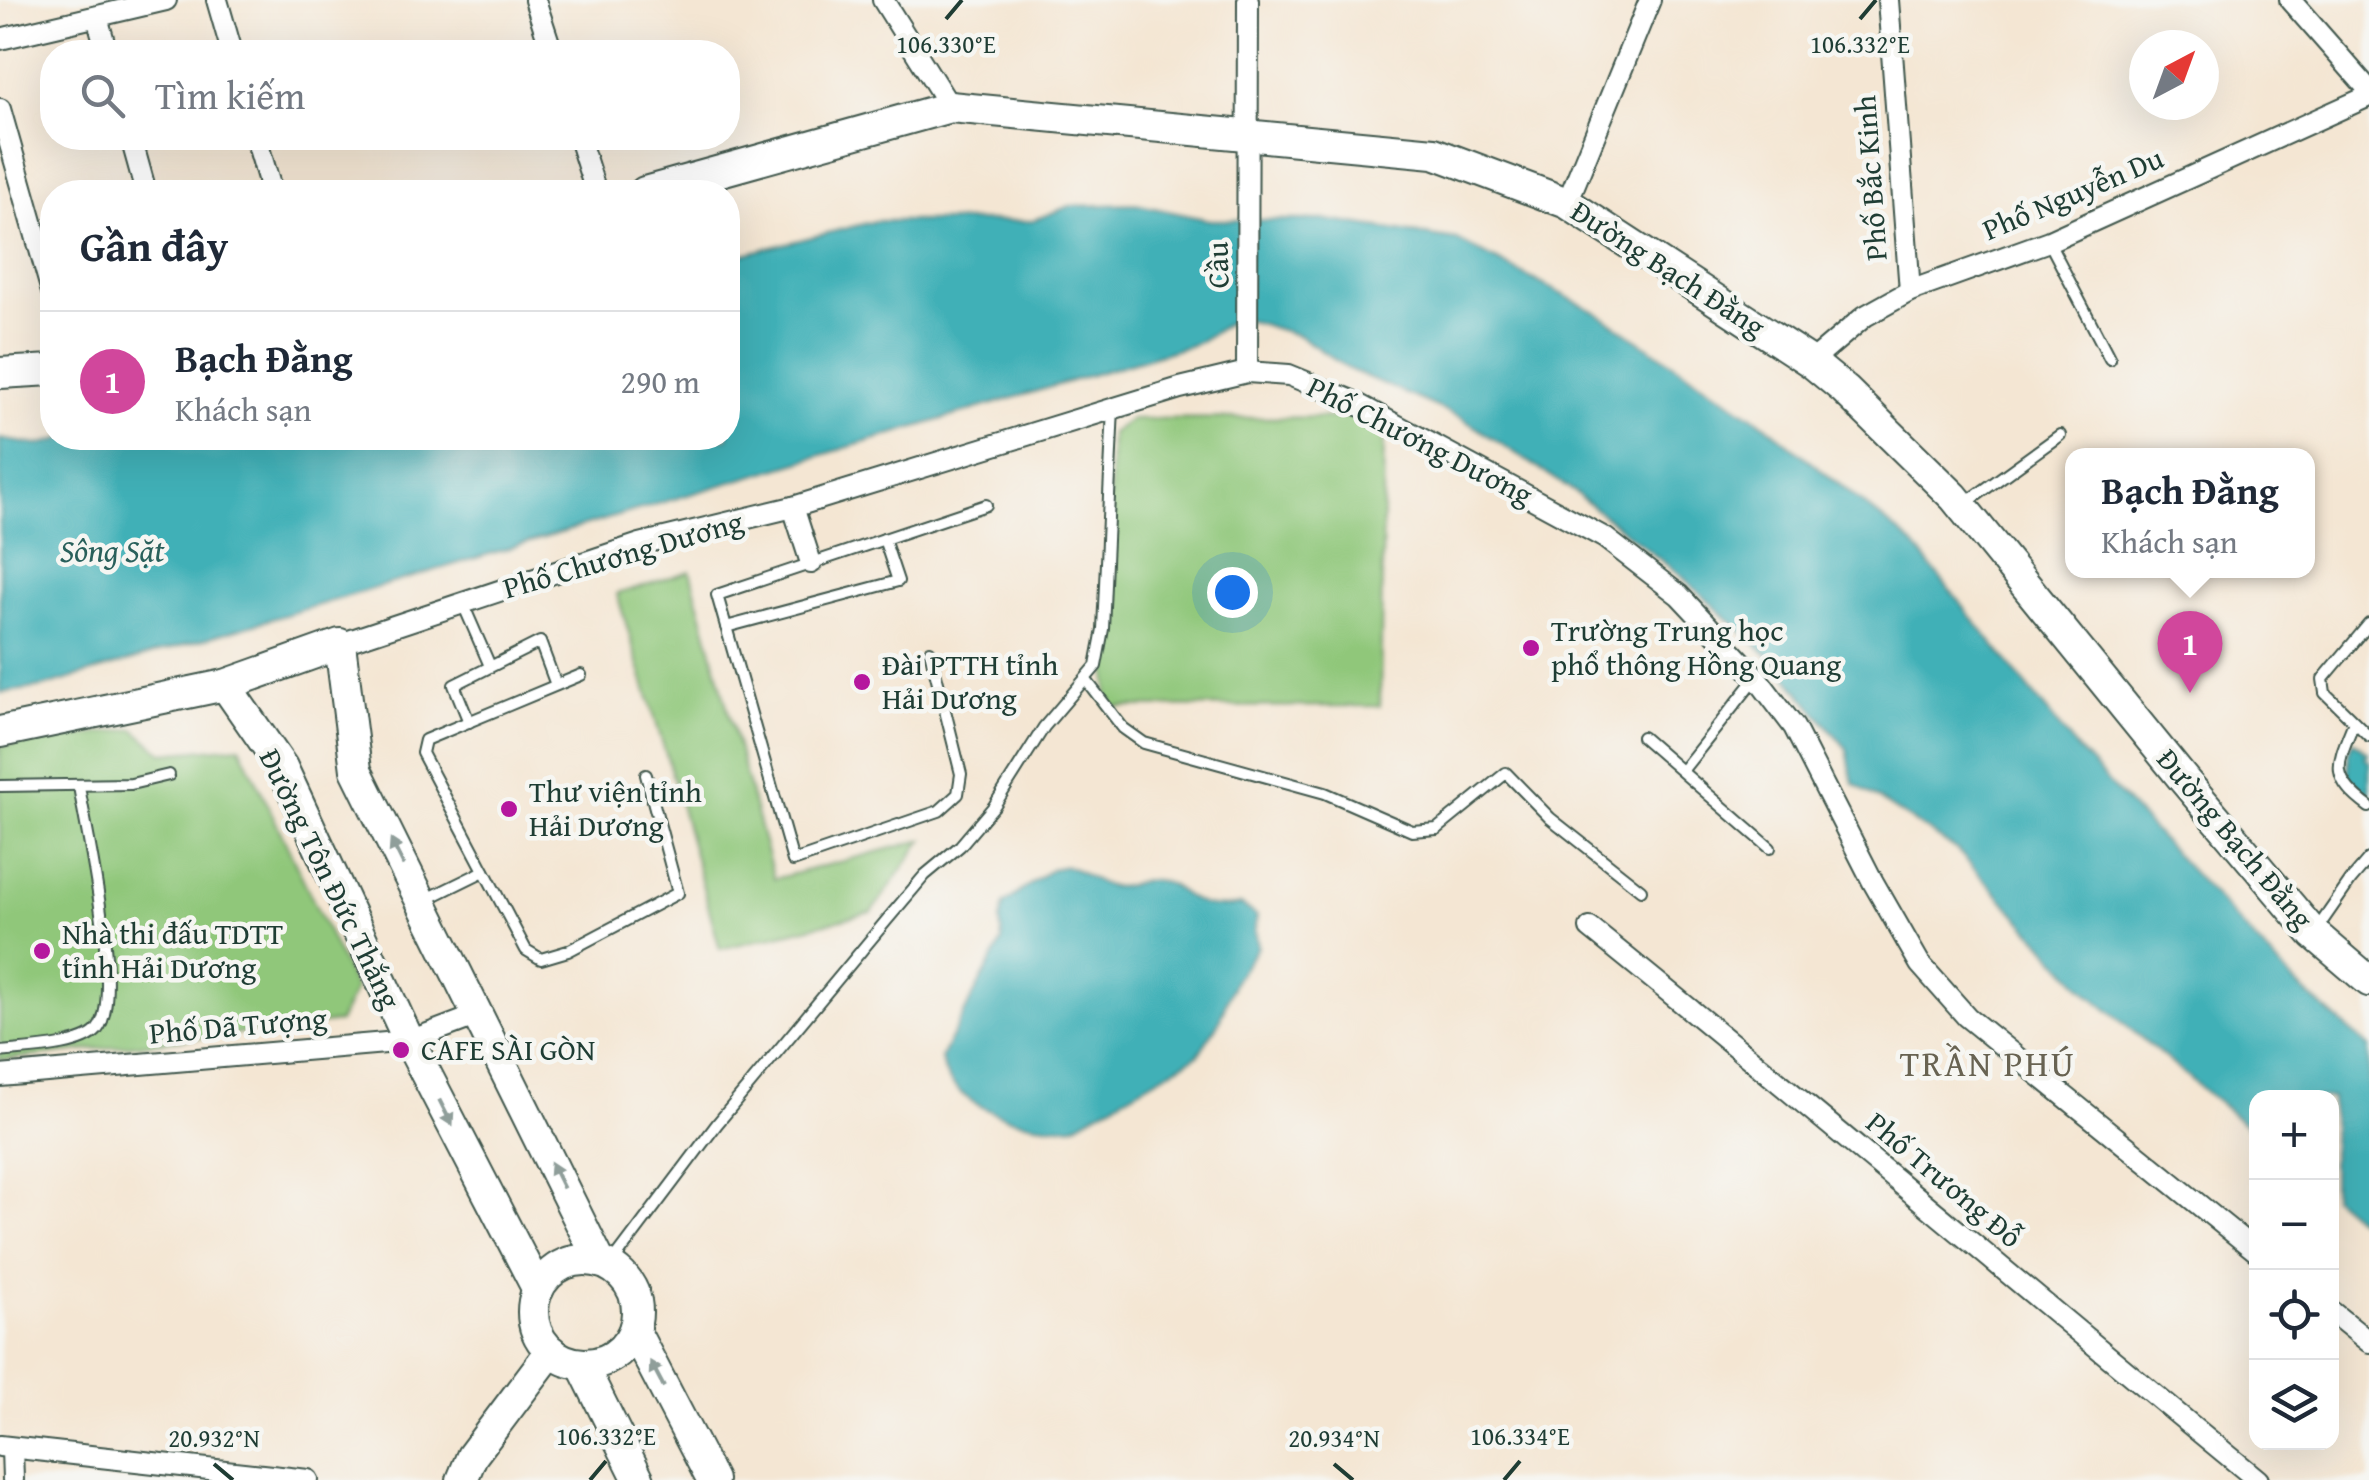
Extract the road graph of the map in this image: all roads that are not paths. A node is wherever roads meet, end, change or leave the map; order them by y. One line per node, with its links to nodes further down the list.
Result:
1 (166, 0): 9 (street)
2 (217, 0): 12 (street)
3 (535, 0): 13 (street)
4 (883, 0): 15 (street)
5 (1248, 0): 17 (street, Cầu)
6 (1650, 0): 25 (street)
7 (2290, 0): 14 (street)
8 (1892, 5): 28 (street, Phố Bắc Kinh)
9 (97, 17): 10 (street); 11 (street)
10 (0, 39)
11 (104, 40)
12 (229, 40)
13 (548, 40)
14 (2369, 93): 26 (street, Phố Nguyễn Du)
15 (950, 107): 17 (street, Đường Bạch Đằng); 24 (street, Đường Bạch Đằng)
16 (0, 109): 27 (street)
17 (1248, 133): 25 (street, Đường Bạch Đằng); 32 (street, Cầu)
18 (134, 150): 21 (street)
19 (260, 150): 22 (street)
20 (582, 150): 23 (street)
21 (143, 180)
22 (268, 180)
23 (592, 180)
24 (689, 180)
25 (1568, 203): 30 (street, Đường Bạch Đằng)
26 (2049, 241): 28 (street, Phố Nguyễn Du); 29 (lane)
27 (40, 250)
28 (1910, 291): 30 (street, Phố Nguyễn Du)
29 (2110, 359)
30 (1811, 362): 38 (street, Đường Bạch Đằng)
31 (40, 371): 33 (street)
32 (1247, 372): 34 (street, Phố Chương Dương); 48 (street, Phố Chương Dương)
33 (0, 373)
34 (1113, 407): 37 (street, Phố Chương Dương); 49 (lane)
35 (2060, 435): 38 (lane)
36 (986, 505): 39 (lane)
37 (793, 506): 40 (street); 41 (street, Phố Chương Dương)
38 (1961, 506): 69 (street, Đường Bạch Đằng)
39 (884, 539): 40 (lane); 43 (lane)
40 (811, 564): 43 (lane)
41 (462, 603): 44 (street, Phố Chương Dương); 46 (lane)
42 (2369, 624): 53 (lane)
43 (726, 627): 45 (lane)
44 (340, 644): 50 (street, Phố Chương Dương); 67 (street, one-way to 44)
45 (930, 651)
46 (490, 666): 51 (lane); 52 (lane)
47 (581, 676): 51 (lane)
48 (1756, 677): 57 (lane); 75 (street, Phố Chương Dương)
49 (1086, 680): 66 (lane); 76 (lane)
50 (226, 685): 54 (street, Phố Chương Dương); 72 (street, Đường Tôn Đức Thắng)
51 (556, 686): 52 (lane)
52 (469, 722): 65 (lane)
53 (2354, 722): 55 (lane); 62 (lane)
54 (0, 732)
55 (2369, 736)
56 (1642, 737): 57 (lane)
57 (1682, 771): 63 (lane)
58 (169, 775): 61 (lane)
59 (646, 775): 65 (lane)
60 (0, 786): 61 (lane)
61 (79, 786): 73 (lane)
62 (2369, 807)
63 (1770, 848)
64 (2369, 860): 69 (lane)
65 (484, 871): 67 (lane)
66 (1641, 890)
67 (422, 902): 71 (street)
68 (1590, 928): 90 (street, Phố Trương Đỗ)
69 (2314, 934): 70 (street, Đường Bạch Đằng)
70 (2369, 980)
71 (478, 1015): 72 (street, Phố Dã Tượng); 76 (street, one-way to 71)
72 (409, 1041): 74 (street, Phố Dã Tượng); 77 (street, Đường Tôn Đức Thắng, one-way to 77)
73 (0, 1052)
74 (0, 1076)
75 (2249, 1245)
76 (605, 1264): 77 (street); 79 (street)
77 (538, 1290): 81 (street)
78 (2339, 1318): 80 (street)
79 (634, 1330): 82 (street); 89 (street, one-way to 79)
80 (2369, 1342)
81 (551, 1351): 82 (street); 84 (street)
82 (582, 1364): 88 (street)
83 (6, 1447): 85 (street); 86 (street)
84 (467, 1468): 87 (street)
85 (12, 1480)
86 (308, 1480)
87 (447, 1480)
88 (638, 1480)
89 (712, 1480)
90 (2258, 1480)

